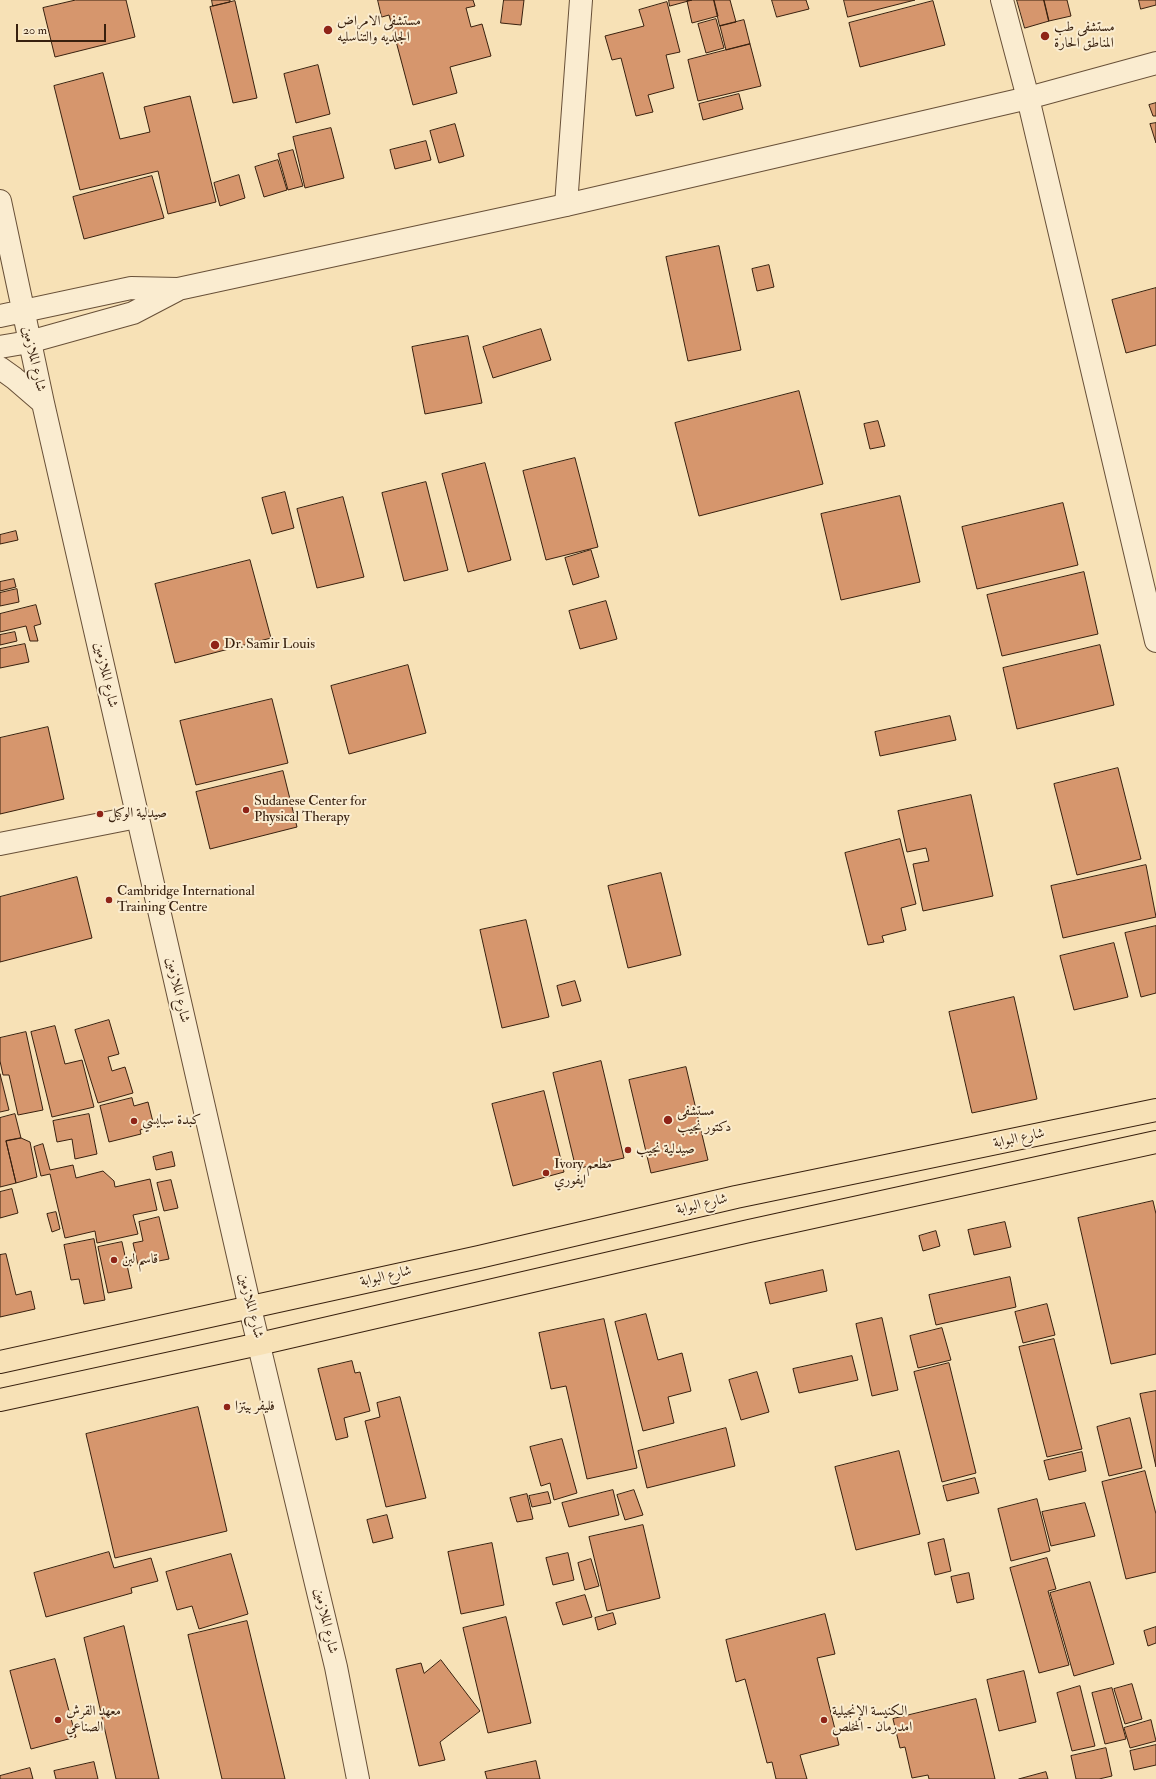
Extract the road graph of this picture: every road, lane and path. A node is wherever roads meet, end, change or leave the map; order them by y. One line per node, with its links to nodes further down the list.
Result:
1 (581, 0): 6 (street)
2 (1002, 0): 4 (street)
3 (1156, 63): 4 (street)
4 (1028, 98): 6 (street); 14 (street)
5 (0, 201): 8 (street, شارع الملازمين)
6 (566, 205): 7 (street)
7 (178, 289): 8 (street); 10 (street)
8 (22, 310): 9 (street); 10 (street, شارع الملازمين)
9 (0, 316)
10 (29, 342): 11 (street); 13 (street, شارع الملازمين)
11 (0, 347)
12 (0, 368): 13 (street)
13 (43, 403): 15 (street, شارع الملازمين)
14 (1156, 641)
15 (137, 817): 16 (street); 19 (street, شارع الملازمين)
16 (0, 844)
17 (1156, 1110): 19 (main road, شارع البوابة)
18 (1156, 1142): 20 (main road)
19 (250, 1308): 20 (street, شارع الملازمين); 21 (main road, شارع البوابة)
20 (259, 1344): 22 (main road); 23 (street, شارع الملازمين)
21 (0, 1362)
22 (0, 1400)
23 (358, 1779)

